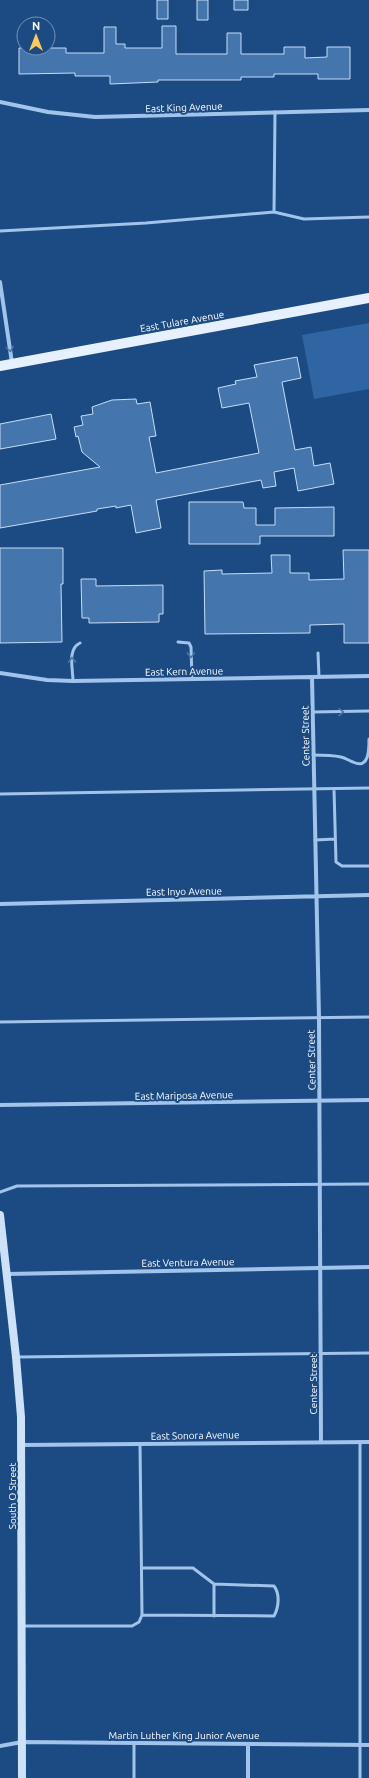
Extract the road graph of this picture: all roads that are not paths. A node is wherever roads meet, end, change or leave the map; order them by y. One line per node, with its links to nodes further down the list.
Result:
1 (0, 102): 3 (street, East King Avenue)
2 (369, 110): 3 (street, East King Avenue)
3 (275, 112): 4 (lane)
4 (274, 212): 5 (lane); 6 (lane)
5 (369, 217)
6 (0, 231)
7 (0, 282): 9 (street, one-way to 9)
8 (369, 298): 9 (main road, East Tulare Avenue)
9 (12, 364): 10 (main road, East Tulare Avenue)
10 (0, 366)
11 (178, 642): 18 (lane, one-way to 18)
12 (80, 643): 19 (lane, one-way to 12)
13 (318, 653): 17 (lane)
14 (0, 673): 19 (street, East Kern Avenue)
15 (369, 676): 17 (street, East Kern Avenue)
16 (312, 677): 17 (street, East Kern Avenue); 18 (street, East Kern Avenue); 21 (street, Center Street)
17 (319, 677)
18 (192, 680): 19 (street, East Kern Avenue)
19 (73, 681)
20 (369, 711): 21 (lane, one-way to 20)
21 (313, 712): 23 (street, Center Street)
22 (369, 739): 23 (lane)
23 (313, 755): 25 (street, Center Street)
24 (369, 788): 26 (lane)
25 (314, 789): 26 (lane); 27 (lane); 29 (street, Center Street)
26 (334, 789): 28 (lane)
27 (0, 794)
28 (335, 839): 29 (lane); 30 (lane)
29 (315, 840): 31 (street, Center Street)
30 (369, 866)
31 (316, 896): 32 (street, East Inyo Avenue); 33 (street, East Inyo Avenue); 35 (street, Center Street)
32 (369, 896)
33 (0, 904)
34 (369, 1017): 35 (lane)
35 (319, 1018): 36 (lane); 38 (street, Center Street)
36 (0, 1022)
37 (369, 1100): 38 (street, East Mariposa Avenue)
38 (320, 1101): 39 (street, East Mariposa Avenue); 40 (street, Center Street)
39 (0, 1106)
40 (320, 1184): 41 (lane); 42 (lane); 45 (street, Center Street)
41 (369, 1184)
42 (0, 1192)
43 (0, 1215): 46 (main road, South O Street)
44 (369, 1267): 45 (street, East Ventura Avenue)
45 (320, 1268): 46 (street, East Ventura Avenue); 48 (street, Center Street)
46 (7, 1274): 49 (main road, South O Street)
47 (369, 1353): 48 (lane)
48 (321, 1354): 49 (lane); 50 (street, Center Street)
49 (16, 1357): 54 (main road, South O Street)
50 (321, 1442): 51 (street, East Sonora Avenue); 53 (street, East Sonora Avenue)
51 (360, 1442): 52 (street, East Sonora Avenue); 63 (lane)
52 (369, 1442)
53 (140, 1444): 54 (street, East Sonora Avenue); 55 (lane)
54 (22, 1445): 59 (main road, South O Street)
55 (142, 1568): 56 (lane); 57 (lane)
56 (214, 1584): 58 (lane); 58 (lane)
57 (142, 1615): 58 (lane); 59 (lane)
58 (214, 1616)
59 (22, 1626): 60 (main road, South O Street)
60 (22, 1742): 61 (street, Martin Luther King Junior Avenue); 65 (street, Martin Luther King Junior Avenue); 66 (main road, South O Street)
61 (134, 1743): 62 (street, Martin Luther King Junior Avenue); 67 (lane)
62 (248, 1744): 63 (street, Martin Luther King Junior Avenue); 68 (street)
63 (360, 1745): 64 (street, Martin Luther King Junior Avenue); 69 (lane)
64 (369, 1745)
65 (0, 1746)
66 (22, 1778)
67 (134, 1778)
68 (248, 1778)
69 (360, 1778)

